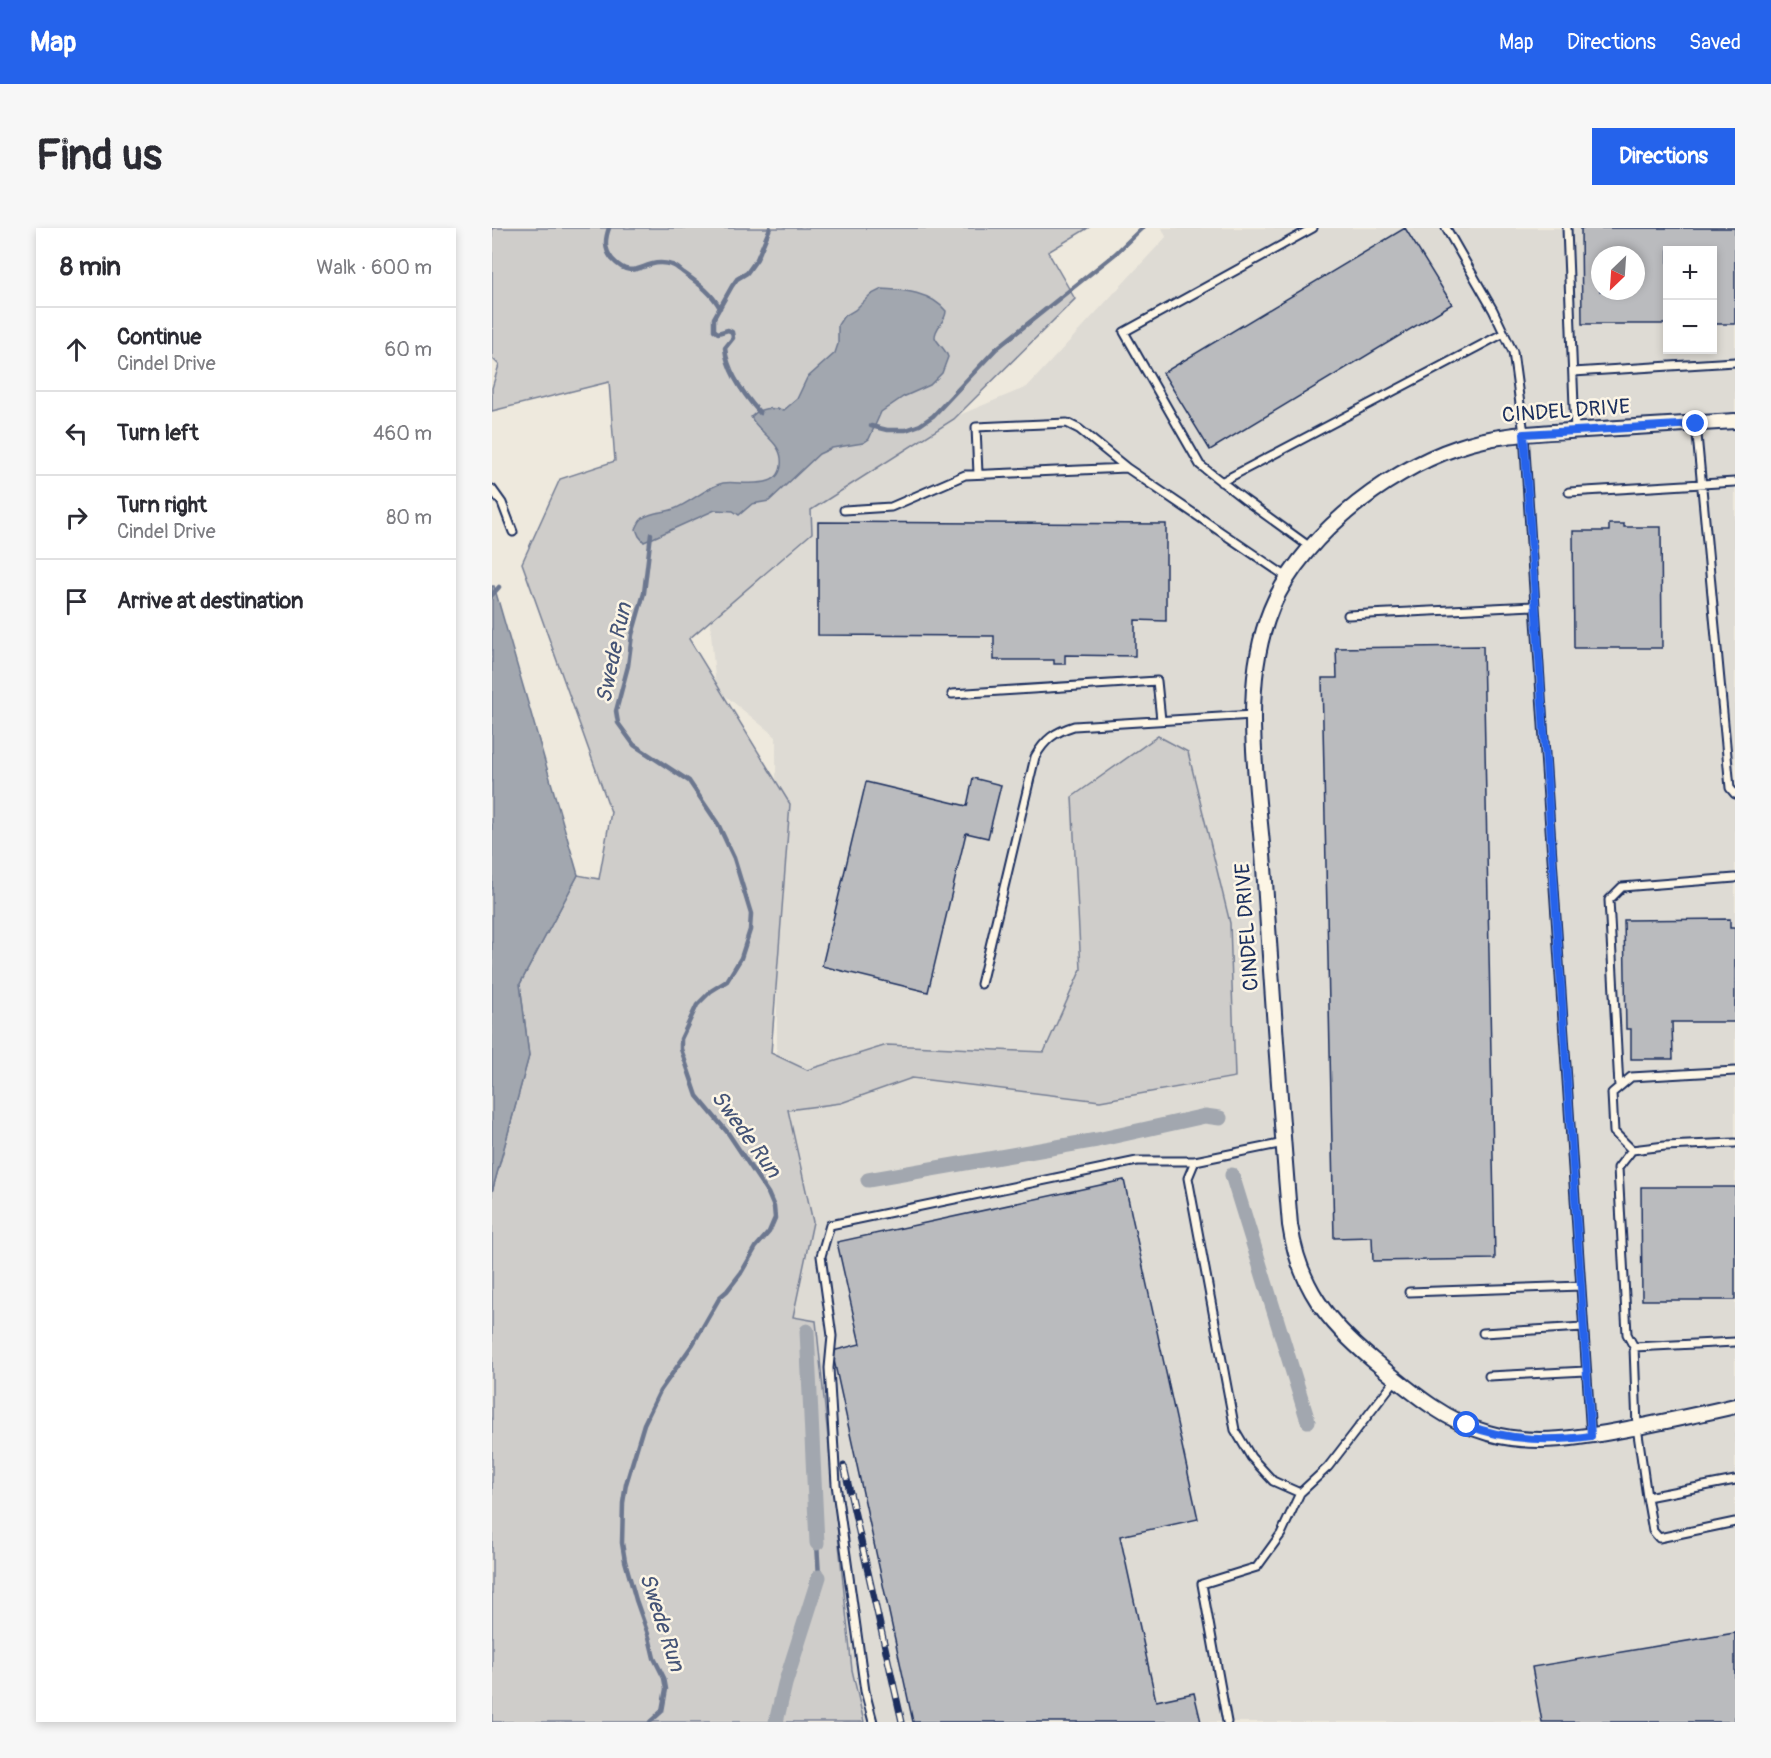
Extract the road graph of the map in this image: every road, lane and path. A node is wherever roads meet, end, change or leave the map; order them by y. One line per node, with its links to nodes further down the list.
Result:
1 (1313, 228): 13 (lane)
2 (1446, 228): 4 (lane)
3 (1567, 228): 6 (lane)
4 (1504, 333): 10 (lane); 13 (lane)
5 (1735, 362): 6 (lane)
6 (1573, 372): 9 (lane)
7 (1735, 421): 8 (street, CINDEL DRIVE)
8 (1696, 424): 9 (street, CINDEL DRIVE); 15 (lane)
9 (1575, 431): 10 (street, CINDEL DRIVE)
10 (1524, 434): 20 (street, CINDEL DRIVE); 22 (lane)
11 (1127, 468): 12 (lane); 12 (lane); 21 (lane)
12 (978, 474): 18 (lane)
13 (1221, 482): 20 (lane)
14 (1735, 482): 15 (lane)
15 (1701, 484): 17 (lane); 27 (lane)
16 (492, 489): 19 (lane)
17 (1569, 492)
18 (844, 510)
19 (513, 532)
20 (1310, 547): 21 (street, CINDEL DRIVE)
21 (1287, 577): 25 (street, CINDEL DRIVE)
22 (1535, 606): 23 (lane); 36 (lane)
23 (1348, 615)
24 (952, 694): 26 (lane)
25 (1254, 715): 26 (lane); 32 (street, CINDEL DRIVE)
26 (1161, 720): 29 (lane)
27 (1735, 794)
28 (1735, 878): 31 (lane)
29 (981, 984)
30 (1735, 1071): 31 (lane)
31 (1619, 1087): 34 (lane)
32 (1284, 1143): 35 (lane); 44 (street, CINDEL DRIVE)
33 (1735, 1143): 34 (lane)
34 (1632, 1150): 41 (lane)
35 (1195, 1161): 49 (lane); 52 (lane)
36 (1581, 1286): 37 (lane); 38 (lane)
37 (1409, 1293)
38 (1583, 1327): 39 (lane); 42 (lane)
39 (1483, 1333)
40 (1735, 1342): 41 (lane)
41 (1634, 1347): 46 (lane)
42 (1586, 1371): 43 (lane); 47 (lane)
43 (1489, 1376)
44 (1396, 1379): 47 (street, CINDEL DRIVE); 49 (lane)
45 (1735, 1406): 46 (street, CINDEL DRIVE)
46 (1637, 1427): 47 (street, CINDEL DRIVE); 50 (lane)
47 (1591, 1436)
48 (1735, 1480): 50 (lane)
49 (1300, 1493): 53 (lane)
50 (1647, 1497): 51 (lane)
51 (1735, 1522)
52 (873, 1722)
53 (1227, 1722)

